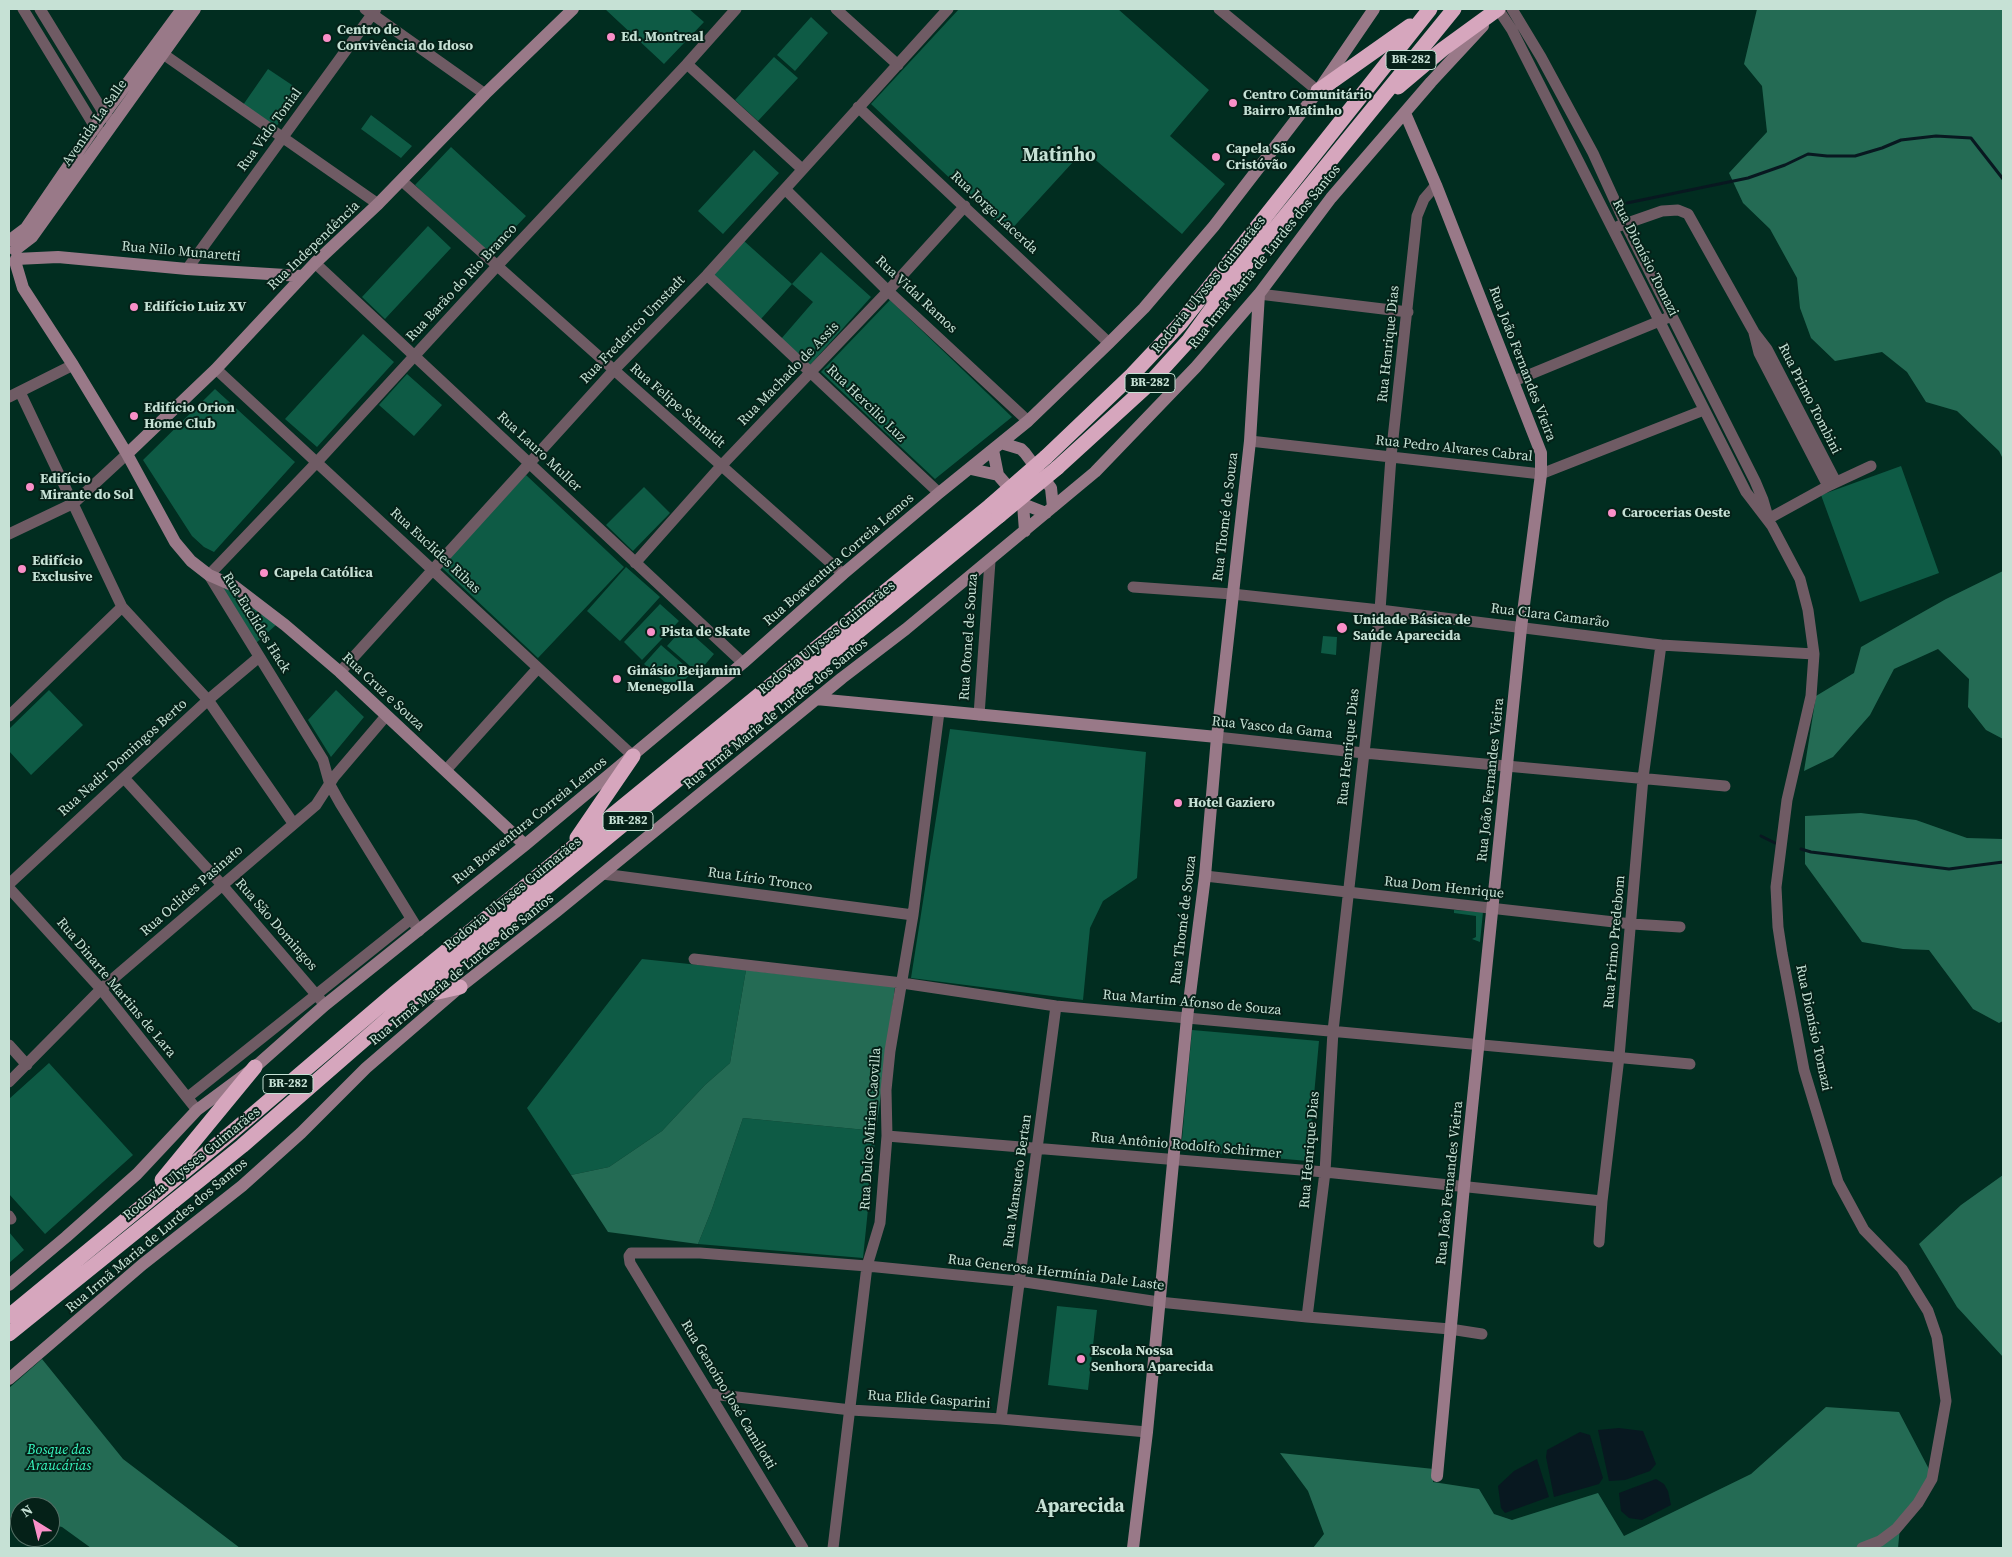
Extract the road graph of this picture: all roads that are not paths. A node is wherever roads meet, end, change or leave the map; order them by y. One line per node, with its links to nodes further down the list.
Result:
1 (24, 9): 20 (street)
2 (40, 9): 18 (street)
3 (182, 9): 19 (street, Avenida La Salle)
4 (195, 9): 19 (street, Avenida La Salle)
5 (573, 9): 26 (street, Rua Independência)
6 (736, 9): 22 (street, Rua Barão do Rio Branco)
7 (836, 9): 24 (street)
8 (948, 9): 24 (street, Rua Frederico Umstadt)
9 (1219, 9): 17 (street)
10 (1236, 9): 17 (street)
11 (1374, 9): 25 (street, Rua Boaventura Correia Lemos)
12 (1454, 9): 29 (highway, Rodovia Ulysses Guimarães / BR-282)
13 (1498, 9): 23 (street, Rua Dionísio Tomazi); 29 (highway); 30 (street, Rua Irmã Maria de Lurdes dos Santos)
14 (1512, 9): 21 (street, Rua Dionísio Tomazi)
15 (371, 11): 26 (street); 34 (street, Rua Vido Tonial)
16 (1426, 13): 25 (highway); 93 (highway, Rodovia Ulysses Guimarães / BR-282, bridge)
17 (1229, 18): 25 (street)
18 (64, 49): 20 (street); 32 (street)
19 (158, 51): 32 (street, Avenida La Salle); 34 (street)
20 (53, 57): 33 (street)
21 (1541, 57): 23 (street); 28 (street, Rua Dionísio Tomazi)
22 (687, 64): 37 (street); 52 (street, Rua Barão do Rio Branco)
23 (1529, 64): 31 (street, Rua Dionísio Tomazi)
24 (898, 65): 27 (street, Rua Frederico Umstadt)
25 (1318, 91): 63 (street, Rua Boaventura Correia Lemos)
26 (485, 94): 38 (street, Rua Independência)
27 (858, 106): 37 (street, Rua Frederico Umstadt); 42 (street, Rua Jorge Lacerda)
28 (1570, 111): 31 (street); 35 (street, Rua Dionísio Tomazi)
29 (1369, 112): 93 (highway, Rodovia Ulysses Guimarães / BR-282, bridge)
30 (1405, 113): 39 (street, Rua João Fernandes Vieira); 59 (street, Rua Irmã Maria de Lurdes dos Santos)
31 (1556, 117): 36 (street, Rua Dionísio Tomazi)
32 (109, 118): 33 (street, Avenida La Salle)
33 (100, 131): 45 (street, Avenida La Salle)
34 (282, 138): 41 (street); 53 (street, Rua Vido Tonial)
35 (1593, 154): 36 (street); 43 (street, Rua Dionísio Tomazi)
36 (1577, 159): 44 (street, Rua Dionísio Tomazi)
37 (802, 169): 40 (street, Rua Frederico Umstadt)
38 (402, 181): 41 (street, Rua Independência); 52 (street, Rua Felipe Schmidt)
39 (1436, 185): 60 (street, Rua Henrique Dias); 69 (street, Rua João Fernandes Vieira)
40 (785, 189): 54 (street, Rua Frederico Umstadt); 58 (street, Rua Vidal Ramos)
41 (378, 204): 50 (street, Rua Independência)
42 (965, 206): 58 (street, Rua Machado de Assis); 63 (street, Rua Jorge Lacerda)
43 (1625, 223): 44 (street, Rua Primo Tombini); 49 (street, Rua Dionísio Tomazi); 86 (street, Rua Primo Tombini)
44 (1613, 229): 51 (street, Rua Dionísio Tomazi)
45 (29, 233): 46 (street); 47 (street, Avenida La Salle)
46 (40, 252): 47 (street, Rua Nilo Munaretti); 48 (street, Rua Nilo Munaretti)
47 (13, 253): 48 (street, Rua Nilo Munaretti); 57 (street, Rua Euclides Hack)
48 (58, 257): 53 (street, Rua Nilo Munaretti)
49 (1643, 258): 51 (street); 61 (street, Rua Dionísio Tomazi)
50 (315, 263): 55 (street, Rua Independência); 64 (street, Rua Lauro Muller)
51 (1630, 264): 62 (street, Rua Dionísio Tomazi)
52 (497, 266): 64 (street, Rua Barão do Rio Branco); 67 (street, Rua Felipe Schmidt)
53 (187, 269): 55 (street, Rua Nilo Munaretti)
54 (707, 275): 67 (street, Rua Frederico Umstadt); 68 (street, Rua Hercilio Luz)
55 (302, 276): 66 (street, Rua Independência)
56 (9, 277): 57 (street, Rua Euclides Hack)
57 (23, 288): 65 (street, Rua Euclides Hack)
58 (888, 291): 68 (street, Rua Machado de Assis); 73 (street, Rua Vidal Ramos)
59 (1258, 294): 60 (street); 74 (street, Rua Thomé de Souza); 88 (street, Rua Irmã Maria de Lurdes dos Santos)
60 (1408, 312): 78 (street, Rua Henrique Dias)
61 (1672, 315): 62 (street); 94 (street, Rua Dionísio Tomazi)
62 (1660, 321): 69 (street); 72 (street, Rua Dionísio Tomazi)
63 (1109, 344): 73 (street, Rua Boaventura Correia Lemos)
64 (414, 357): 79 (street, Rua Barão do Rio Branco); 80 (street, Rua Lauro Muller)
65 (73, 365): 70 (street); 77 (street, Rua Euclides Hack)
66 (216, 369): 77 (street, Rua Independência); 79 (street, Rua Euclides Ribas)
67 (614, 370): 80 (street, Rua Frederico Umstadt); 81 (street, Rua Felipe Schmidt)
68 (812, 372): 81 (street, Rua Machado de Assis); 89 (street, Rua Hercilio Luz)
69 (1514, 381): 84 (street, Rua João Fernandes Vieira)
70 (20, 392): 71 (street); 90 (street)
71 (9, 397)
72 (1704, 410): 84 (street, Rua Pedro Alvares Cabral); 94 (street, Rua Dionísio Tomazi)
73 (1023, 425): 75 (street, Rua Boaventura Correia Lemos); 76 (street)
74 (1250, 441): 78 (street, Rua Pedro Alvares Cabral); 103 (street, Rua Thomé de Souza)
75 (997, 447): 76 (street); 83 (street, Rua Boaventura Correia Lemos); 85 (street)
76 (1021, 449): 87 (street)
77 (127, 454): 90 (street, Rua Independência); 101 (street, Rua Euclides Hack)
78 (1392, 457): 84 (street, Rua Pedro Alvares Cabral); 105 (street, Rua Henrique Dias)
79 (317, 462): 99 (street, Rua Euclides Ribas); 101 (street, Rua Barão do Rio Branco)
80 (529, 463): 98 (street, Rua Lauro Muller); 99 (street, Rua Frederico Umstadt)
81 (722, 466): 98 (street, Rua Machado de Assis); 100 (street, Rua Felipe Schmidt)
82 (1871, 466): 86 (street)
83 (970, 468): 85 (street); 89 (street, Rua Boaventura Correia Lemos)
84 (1541, 474): 106 (street, Rua João Fernandes Vieira)
85 (998, 475): 91 (street)
86 (1832, 484): 94 (street)
87 (1051, 488): 88 (street); 92 (street)
88 (1072, 491): 92 (street, Rua Irmã Maria de Lurdes dos Santos)
89 (939, 493): 100 (street, Rua Boaventura Correia Lemos)
90 (74, 503): 96 (street, Rua Independência); 104 (street)
91 (1023, 504): 92 (street); 95 (street)
92 (1050, 510): 95 (street, Rua Irmã Maria de Lurdes dos Santos)
93 (995, 511): 130 (highway, Rodovia Ulysses Guimarães / BR-282); 147 (highway, Rodovia Ulysses Guimarães / BR-282)
94 (1768, 519): 108 (street, Rua Dionísio Tomazi)
95 (1025, 531): 97 (street, Rua Irmã Maria de Lurdes dos Santos)
96 (9, 534)
97 (990, 560): 113 (street, Rua Irmã Maria de Lurdes dos Santos); 116 (street, Rua Otonel de Souza)
98 (636, 563): 110 (street, Rua Lauro Muller)
99 (432, 570): 111 (street, Rua Euclides Ribas); 112 (street, Rua Frederico Umstadt)
100 (843, 574): 110 (street, Rua Boaventura Correia Lemos)
101 (209, 575): 109 (street, Rua Euclides Hack); 112 (street, Rua Cruz e Souza)
102 (1133, 587): 103 (street, Rua Clara Camarão)
103 (1232, 594): 105 (street, Rua Clara Camarão); 119 (street, Rua Thomé de Souza)
104 (122, 607): 114 (street); 117 (street)
105 (1380, 610): 106 (street, Rua Clara Camarão); 120 (street, Rua Henrique Dias)
106 (1521, 628): 107 (street, Rua Clara Camarão); 122 (street, Rua João Fernandes Vieira)
107 (1661, 645): 108 (street, Rua Clara Camarão); 125 (street, Rua Primo Predebom)
108 (1814, 654): 188 (street, Rua Dionísio Tomazi)
109 (259, 658): 114 (street, Rua Nadir Domingos Berto); 126 (street, Rua Euclides Hack)
110 (743, 663): 121 (street, Rua Boaventura Correia Lemos)
111 (538, 668): 121 (street, Rua Euclides Ribas); 123 (street)
112 (340, 672): 118 (street, Rua Cruz e Souza)
113 (816, 699): 115 (street, Rua Vasco da Gama); 131 (street, Rua Irmã Maria de Lurdes dos Santos)
114 (208, 700): 124 (street, Rua Nadir Domingos Berto); 128 (street)
115 (939, 712): 116 (street, Rua Vasco da Gama); 138 (street, Rua Dulce Mirian Caovilla)
116 (979, 715): 119 (street, Rua Vasco da Gama)
117 (9, 716)
118 (386, 716): 123 (street, Rua Cruz e Souza); 126 (street, Rua Oclides Pasinato)
119 (1217, 737): 120 (street, Rua Vasco da Gama); 132 (street, Rua Thomé de Souza)
120 (1364, 753): 122 (street, Rua Vasco da Gama); 136 (street, Rua Henrique Dias)
121 (633, 756): 129 (street, Rua Boaventura Correia Lemos); 130 (highway)
122 (1508, 766): 125 (street, Rua Vasco da Gama); 137 (street, Rua João Fernandes Vieira)
123 (446, 770): 129 (street, Rua Cruz e Souza)
124 (124, 778): 133 (street, Rua Nadir Domingos Berto); 134 (street, Rua São Domingos)
125 (1643, 778): 127 (street, Rua Vasco da Gama); 140 (street, Rua Primo Predebom)
126 (330, 785): 128 (street, Rua Oclides Pasinato); 139 (street, Rua Euclides Hack)
127 (1725, 786)
128 (293, 823): 134 (street, Rua Oclides Pasinato)
129 (525, 845): 142 (street, Rua Boaventura Correia Lemos)
130 (568, 851): 167 (highway, Rodovia Ulysses Guimarães / BR-282)
131 (603, 874): 138 (street, Rua Lírio Tronco); 145 (street, Rua Irmã Maria de Lurdes dos Santos)
132 (1205, 876): 136 (street, Rua Dom Henrique); 150 (street, Rua Thomé de Souza)
133 (9, 884)
134 (223, 886): 146 (street, Rua Oclides Pasinato); 148 (street, Rua São Domingos)
135 (9, 888): 146 (street, Rua Dinarte Martins de Lara)
136 (1348, 893): 137 (street, Rua Dom Henrique); 151 (street, Rua Henrique Dias)
137 (1493, 908): 140 (street, Rua Dom Henrique); 153 (street, Rua João Fernandes Vieira)
138 (913, 915): 144 (street, Rua Dulce Mirian Caovilla)
139 (411, 918): 142 (street, Rua Euclides Hack); 148 (street)
140 (1632, 924): 141 (street, Rua Dom Henrique); 154 (street, Rua Primo Predebom)
141 (1680, 927)
142 (418, 931): 148 (street, Rua Boaventura Correia Lemos)
143 (694, 959): 144 (street, Rua Martim Afonso de Souza)
144 (902, 983): 149 (street, Rua Martim Afonso de Souza); 161 (street, Rua Dulce Mirian Caovilla)
145 (460, 987): 147 (highway); 179 (street, Rua Irmã Maria de Lurdes dos Santos)
146 (101, 989): 156 (street, Rua Oclides Pasinato); 159 (street, Rua Dinarte Martins de Lara)
147 (412, 998): 177 (highway, Rodovia Ulysses Guimarães / BR-282)
148 (320, 1000): 157 (street, Rua Boaventura Correia Lemos); 159 (street)
149 (1056, 1006): 150 (street, Rua Martim Afonso de Souza); 162 (street, Rua Mansueto Bertan)
150 (1187, 1018): 151 (street, Rua Martim Afonso de Souza); 163 (street, Rua Thomé de Souza)
151 (1333, 1031): 153 (street, Rua Martim Afonso de Souza); 164 (street, Rua Henrique Dias)
152 (9, 1045): 156 (street)
153 (1480, 1046): 154 (street, Rua Martim Afonso de Souza); 165 (street, Rua João Fernandes Vieira)
154 (1620, 1057): 155 (street, Rua Martim Afonso de Souza); 166 (street, Rua Primo Predebom)
155 (1690, 1064)
156 (27, 1065): 158 (street, Rua Oclides Pasinato)
157 (255, 1068): 160 (street, Rua Boaventura Correia Lemos); 167 (highway)
158 (9, 1082)
159 (188, 1097): 160 (street, Rua Dinarte Martins de Lara)
160 (197, 1110): 172 (street, Rua Boaventura Correia Lemos)
161 (887, 1136): 162 (street, Rua Antônio Rodolfo Schirmer); 170 (street, Rua Dulce Mirian Caovilla)
162 (1038, 1148): 163 (street, Rua Antônio Rodolfo Schirmer); 171 (street, Rua Mansueto Bertan)
163 (1173, 1161): 164 (street, Rua Antônio Rodolfo Schirmer); 173 (street, Rua Thomé de Souza)
164 (1325, 1172): 165 (street, Rua Antônio Rodolfo Schirmer); 175 (street, Rua Henrique Dias)
165 (1464, 1186): 166 (street, Rua Antônio Rodolfo Schirmer); 176 (street, Rua João Fernandes Vieira)
166 (1602, 1201): 168 (street, Rua Primo Predebom)
167 (141, 1207): 174 (highway, Rodovia Ulysses Guimarães / BR-282)
168 (1600, 1242)
169 (629, 1256): 170 (street, Rua Generosa Hermínia Dale Laste); 180 (street, Rua Genoíno José Camilotti)
170 (867, 1266): 171 (street, Rua Generosa Hermínia Dale Laste); 181 (street, Rua Dulce Mirian Caovilla)
171 (1018, 1281): 173 (street, Rua Generosa Hermínia Dale Laste); 182 (street, Rua Mansueto Bertan)
172 (9, 1285)
173 (1159, 1302): 175 (street, Rua Generosa Hermínia Dale Laste); 183 (street, Rua Thomé de Souza)
174 (9, 1316)
175 (1307, 1317): 176 (street, Rua Generosa Hermínia Dale Laste)
176 (1450, 1329): 178 (street, Rua Generosa Hermínia Dale Laste); 184 (street, Rua João Fernandes Vieira)
177 (9, 1334)
178 (1482, 1334)
179 (9, 1378)
180 (710, 1394): 181 (street, Rua Elide Gasparini); 185 (street, Rua Genoíno José Camilotti)
181 (851, 1410): 182 (street, Rua Elide Gasparini); 186 (street, Rua Dulce Mirian Caovilla)
182 (1001, 1419): 183 (street, Rua Elide Gasparini)
183 (1147, 1432): 187 (street, Rua Thomé de Souza)
184 (1437, 1476)
185 (803, 1548)
186 (834, 1548)
187 (1133, 1548)
188 (1862, 1548)

